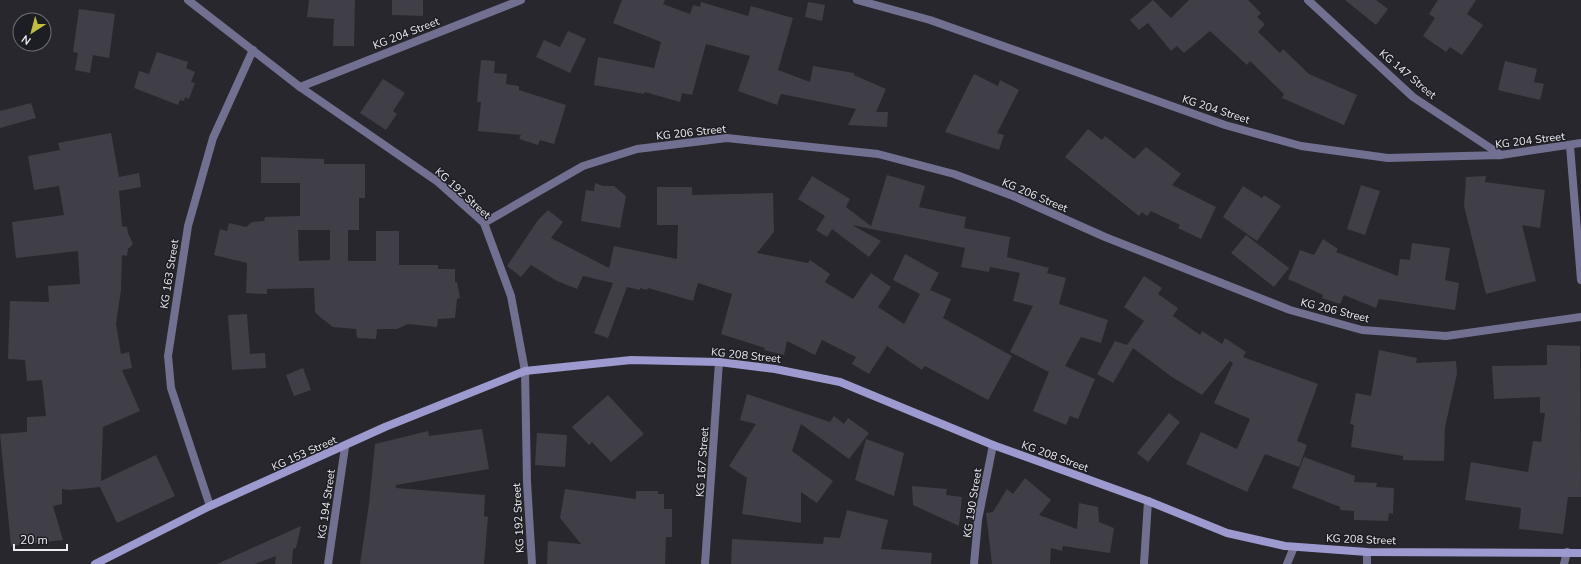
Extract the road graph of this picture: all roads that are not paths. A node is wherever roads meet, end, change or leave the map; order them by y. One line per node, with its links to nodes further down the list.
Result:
1 (188, 0): 5 (street, KG 192 Street)
2 (521, 0): 6 (street, KG 204 Street)
3 (857, 0): 9 (street, KG 204 Street)
4 (1308, 0): 9 (street, KG 147 Street)
5 (254, 50): 6 (street, KG 192 Street); 18 (street, KG 163 Street)
6 (300, 87): 10 (street, KG 192 Street)
7 (1581, 143): 8 (street, KG 204 Street)
8 (1570, 146): 9 (street, KG 204 Street); 11 (street)
9 (1501, 155)
10 (484, 223): 12 (street, KG 206 Street); 14 (street, KG 192 Street)
11 (1581, 280)
12 (1581, 317)
13 (719, 362): 14 (street, KG 208 Street); 15 (street, KG 208 Street); 26 (street, KG 167 Street)
14 (526, 370): 16 (street, KG 153 Street); 25 (street, KG 192 Street)
15 (993, 445): 17 (street, KG 208 Street); 27 (street, KG 190 Street)
16 (345, 447): 18 (street, KG 153 Street); 24 (street, KG 194 Street)
17 (1148, 501): 19 (street, KG 208 Street); 28 (street)
18 (210, 506): 23 (street, KG 153 Street)
19 (1294, 547): 20 (street, KG 208 Street); 29 (street)
20 (1367, 552): 21 (street, KG 208 Street); 30 (street)
21 (1567, 552): 22 (street, KG 208 Street); 31 (street)
22 (1581, 552)
23 (95, 564)
24 (328, 564)
25 (532, 564)
26 (705, 564)
27 (974, 564)
28 (1144, 564)
29 (1287, 564)
30 (1367, 564)
31 (1564, 564)

